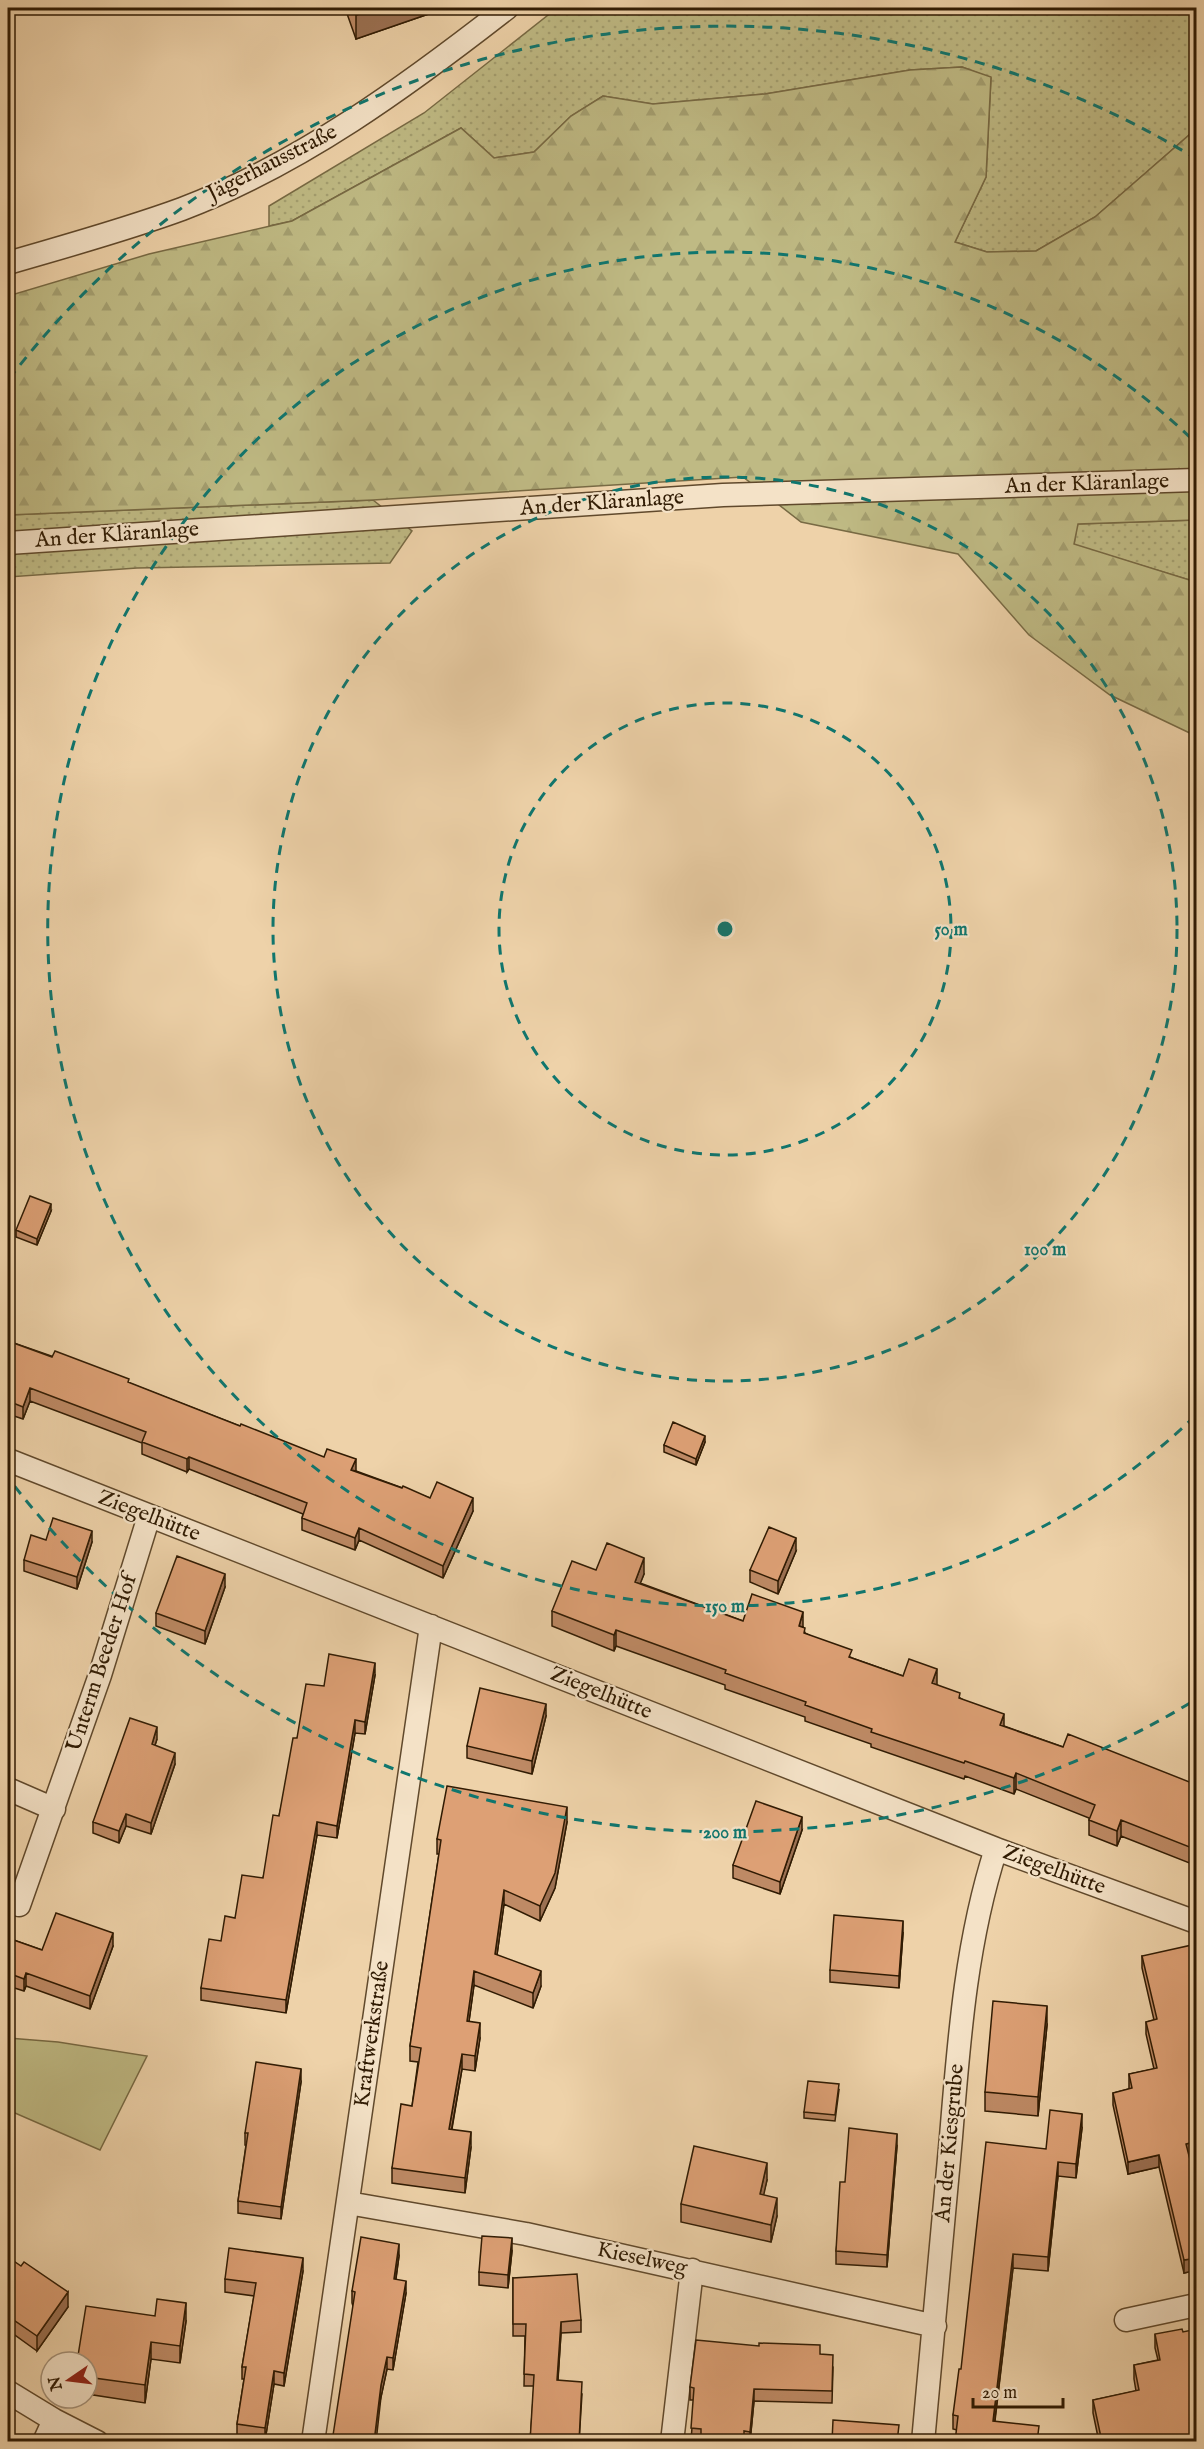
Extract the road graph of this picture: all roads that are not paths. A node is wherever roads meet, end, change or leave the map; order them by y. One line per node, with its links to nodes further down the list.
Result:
1 (507, 8): 2 (street, Jägerhausstraße)
2 (8, 263)
3 (1197, 480): 4 (street, An der Kläranlage)
4 (8, 543)
5 (8, 1460): 6 (street, Ziegelhütte)
6 (149, 1516): 7 (street, Ziegelhütte); 9 (street, Unterm Beeder Hof)
7 (431, 1626): 10 (street, Ziegelhütte); 13 (street, Kraftwerkstraße)
8 (8, 1790): 9 (street)
9 (54, 1809): 11 (street, Unterm Beeder Hof)
10 (996, 1849): 12 (street, Ziegelhütte); 17 (street, An der Kiesgrube)
11 (19, 1905)
12 (1197, 1922)
13 (348, 2203): 14 (street, Kieselweg); 22 (street, Kraftwerkstraße)
14 (692, 2270): 17 (street, Kieselweg); 23 (street)
15 (1197, 2305): 16 (street)
16 (1126, 2319)
17 (934, 2326): 24 (street, An der Kiesgrube)
18 (8, 2392): 19 (street)
19 (54, 2420): 20 (street); 21 (street)
20 (44, 2442)
21 (97, 2442)
22 (314, 2442)
23 (672, 2442)
24 (923, 2442)

